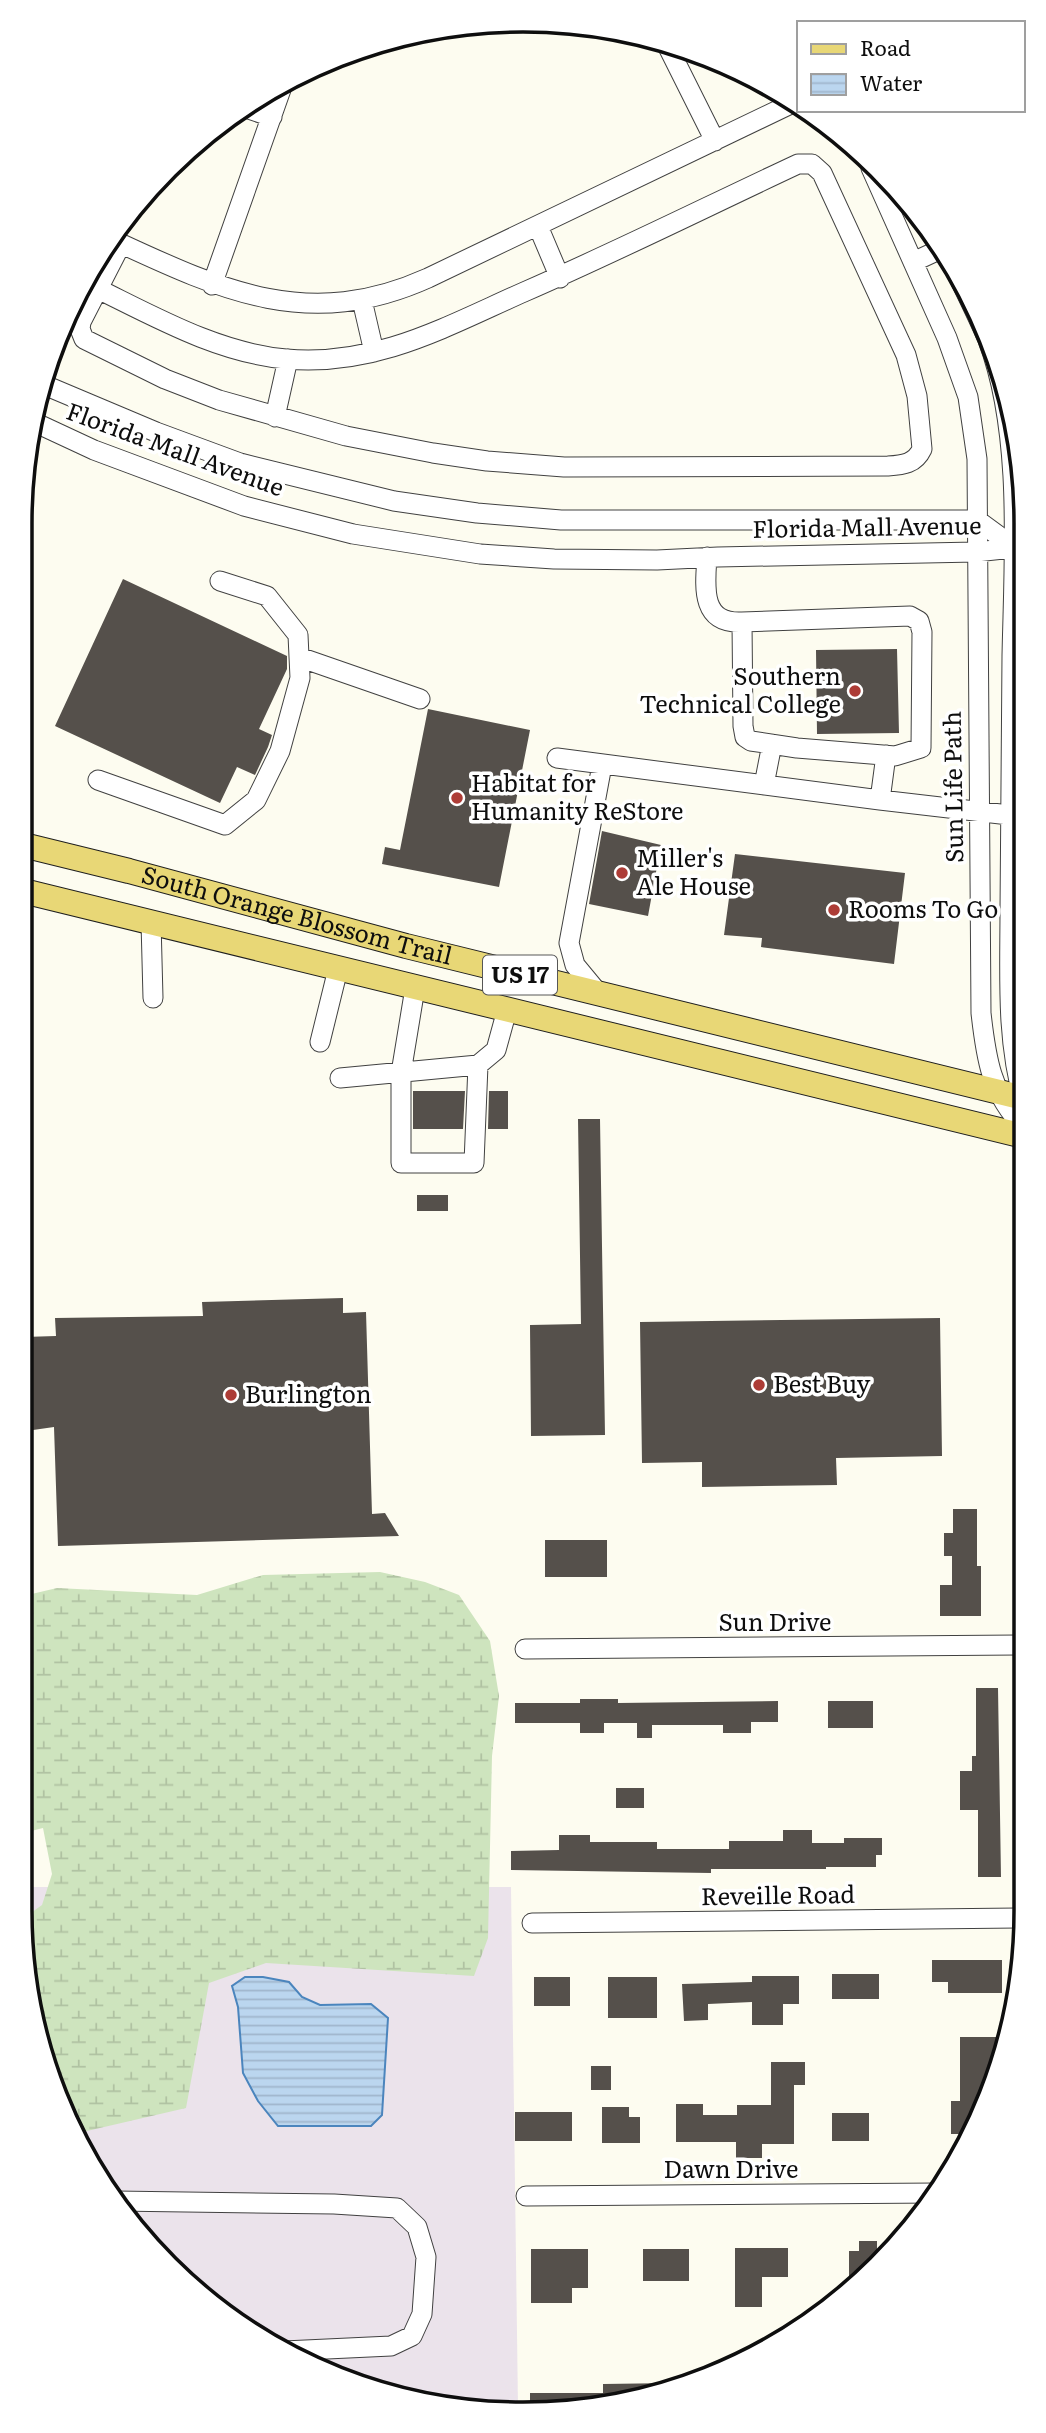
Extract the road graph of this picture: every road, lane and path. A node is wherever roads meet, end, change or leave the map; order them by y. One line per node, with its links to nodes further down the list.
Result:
1 (672, 55): 6 (street)
2 (278, 96): 5 (street)
3 (786, 107): 6 (street)
4 (255, 111): 5 (street)
5 (272, 117): 14 (street)
6 (715, 141): 8 (street)
7 (877, 182): 12 (street, Sun Life Path)
8 (538, 226): 13 (street); 16 (street)
9 (119, 244): 14 (street)
10 (934, 252): 12 (street)
11 (110, 257): 15 (street)
12 (913, 262): 22 (street, Sun Life Path)
13 (560, 278): 17 (street); 20 (street)
14 (212, 285): 16 (street)
15 (98, 289): 18 (street); 20 (street)
16 (362, 300): 17 (street)
17 (374, 352): 18 (street)
18 (288, 359): 20 (street)
19 (51, 388): 22 (street, Florida Mall Avenue)
20 (275, 417)
21 (41, 425): 26 (street, Florida Mall Avenue)
22 (977, 520): 23 (street, Florida Mall Avenue); 25 (street, Sun Life Path)
23 (1014, 544)
24 (1014, 547): 25 (street, Florida Mall Avenue)
25 (976, 552): 26 (street, Florida Mall Avenue); 39 (street, Sun Life Path)
26 (707, 557): 28 (street)
27 (220, 581): 29 (street)
28 (742, 622): 32 (street); 33 (street)
29 (299, 657): 31 (street); 36 (street)
30 (1014, 666): 40 (street)
31 (420, 699)
32 (772, 744): 33 (street); 37 (street)
33 (886, 755): 38 (street)
34 (557, 758): 35 (street)
35 (602, 765): 37 (street); 46 (street)
36 (98, 780)
37 (764, 785): 38 (street)
38 (880, 800): 39 (street)
39 (979, 811): 40 (street); 54 (street, Sun Life Path)
40 (1009, 815): 50 (street)
41 (32, 847): 46 (main road, South Orange Blossom Trail / US 17)
42 (32, 893): 43 (main road, South Orange Blossom Trail / US 17)
43 (151, 922): 44 (main road, South Orange Blossom Trail / US 17); 47 (street)
44 (338, 969): 45 (main road, South Orange Blossom Trail / US 17); 49 (street)
45 (415, 988): 48 (main road, South Orange Blossom Trail / US 17); 52 (street)
46 (599, 994): 54 (main road, South Orange Blossom Trail / US 17)
47 (153, 998)
48 (507, 1010): 51 (street); 57 (main road, South Orange Blossom Trail / US 17)
49 (320, 1042)
50 (1014, 1050)
51 (478, 1065): 52 (street); 52 (street)
52 (401, 1073): 53 (street)
53 (340, 1078)
54 (997, 1091): 55 (main road, South Orange Blossom Trail / US 17); 56 (street, Sun Life Path)
55 (1014, 1096)
56 (1014, 1117)
57 (1014, 1134)
58 (1014, 1645): 59 (street, Sun Drive)
59 (525, 1649)
60 (1014, 1918): 61 (street, Reveille Road)
61 (532, 1923)
62 (925, 2193): 63 (street, Dawn Drive)
63 (526, 2196)
64 (127, 2201): 65 (street)
65 (304, 2350)

